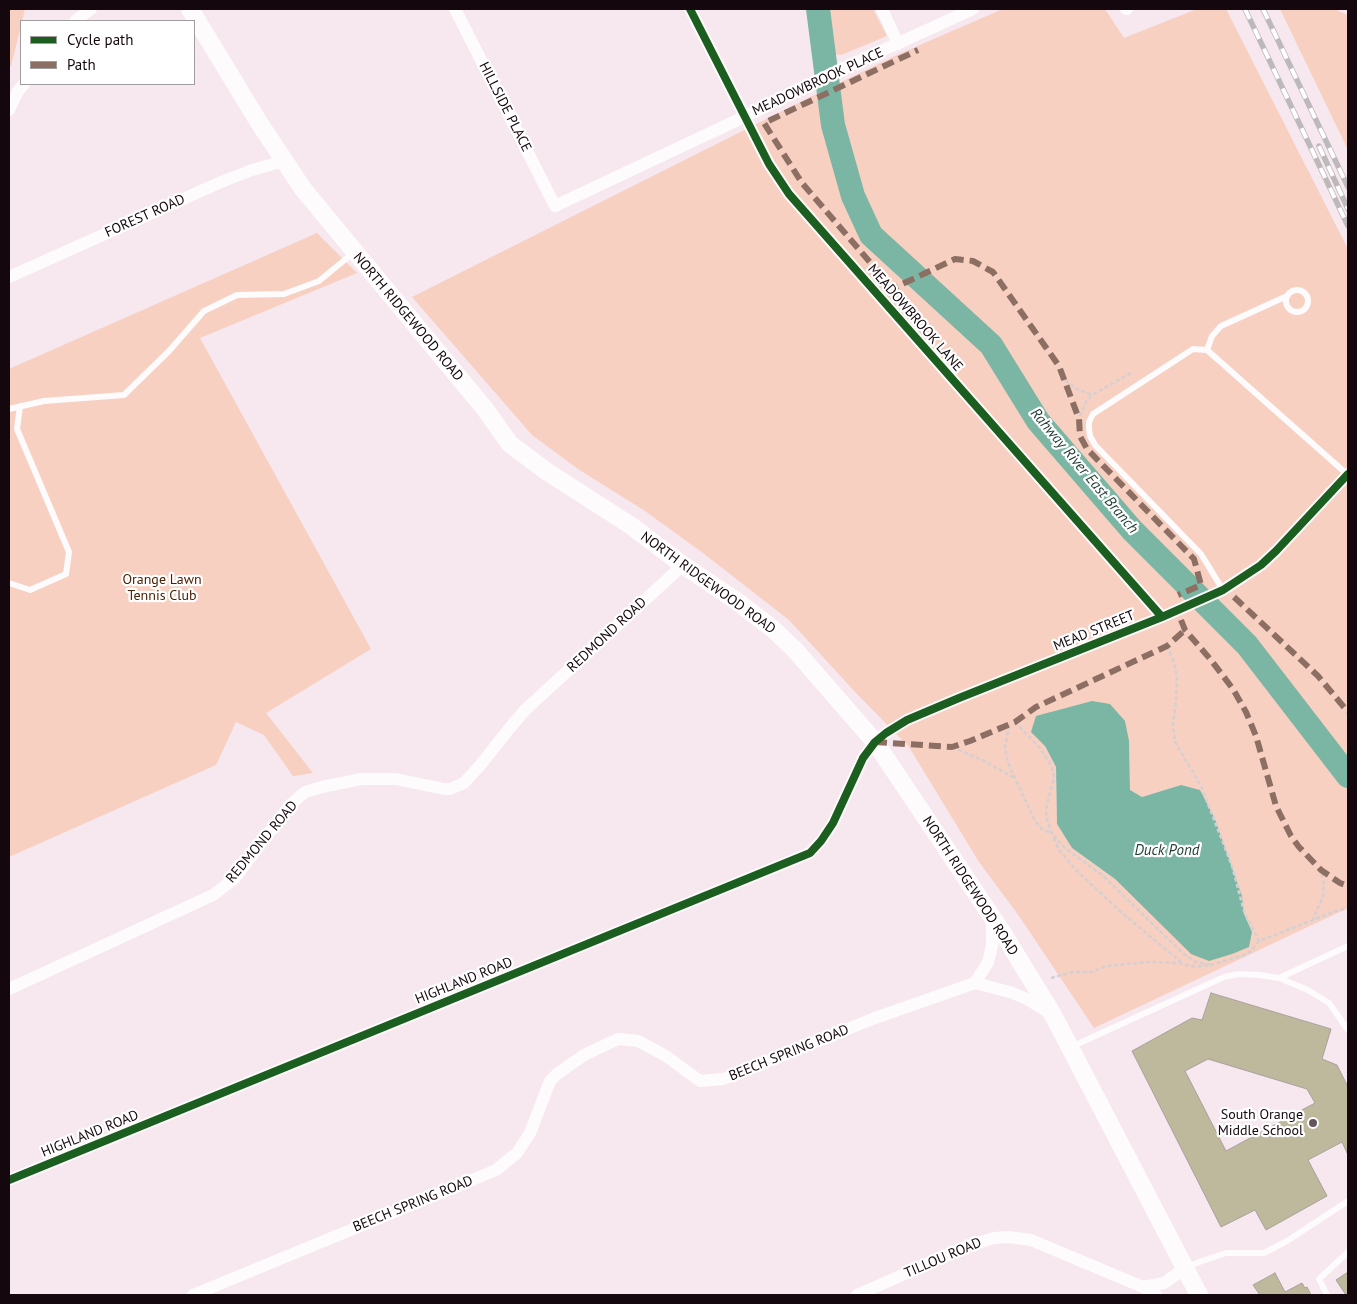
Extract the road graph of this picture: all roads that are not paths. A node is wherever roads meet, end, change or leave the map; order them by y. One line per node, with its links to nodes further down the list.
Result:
1 (91, 9): 7 (street)
2 (190, 9): 12 (street, NORTH RIDGEWOOD ROAD)
3 (455, 9): 13 (street, HILLSIDE PLACE)
4 (690, 9): 11 (street, MEADOWBROOK LANE)
5 (882, 9): 8 (street)
6 (972, 9): 8 (street, MEADOWBROOK PLACE)
7 (76, 20)
8 (898, 44): 11 (street, MEADOWBROOK PLACE)
9 (23, 85): 10 (street)
10 (9, 110)
11 (746, 116): 13 (street, MEADOWBROOK PLACE); 24 (street, MEADOWBROOK LANE)
12 (284, 161): 14 (street, NORTH RIDGEWOOD ROAD); 15 (street, FOREST ROAD)
13 (555, 206)
14 (354, 252): 18 (lane); 21 (street, NORTH RIDGEWOOD ROAD)
15 (9, 277)
16 (1287, 296): 17 (lane)
17 (1207, 350): 20 (lane); 23 (lane)
18 (20, 406): 19 (lane); 22 (lane)
19 (9, 409)
20 (1348, 475): 23 (street, MEAD STREET)
21 (683, 565): 25 (street, NORTH RIDGEWOOD ROAD); 30 (street, REDMOND ROAD)
22 (9, 583)
23 (1218, 592): 24 (street, MEAD STREET)
24 (1162, 617): 25 (street, MEAD STREET)
25 (874, 742): 26 (street, NORTH RIDGEWOOD ROAD); 34 (street, HIGHLAND ROAD)
26 (992, 918): 29 (street); 31 (street, NORTH RIDGEWOOD ROAD)
27 (1348, 946): 28 (lane)
28 (1279, 978): 32 (lane); 33 (lane)
29 (975, 983): 31 (street); 39 (street, BEECH SPRING ROAD)
30 (9, 989)
31 (1052, 1015): 33 (street, NORTH RIDGEWOOD ROAD)
32 (1348, 1030)
33 (1070, 1048): 37 (street, NORTH RIDGEWOOD ROAD)
34 (9, 1180)
35 (1348, 1201): 37 (lane)
36 (1348, 1252): 43 (lane)
37 (1184, 1269): 38 (street); 42 (street, NORTH RIDGEWOOD ROAD)
38 (1143, 1287): 40 (street, TILLOU ROAD); 41 (street, TILLOU ROAD)
39 (193, 1295)
40 (857, 1295)
41 (1156, 1295)
42 (1198, 1295)
43 (1327, 1295)

